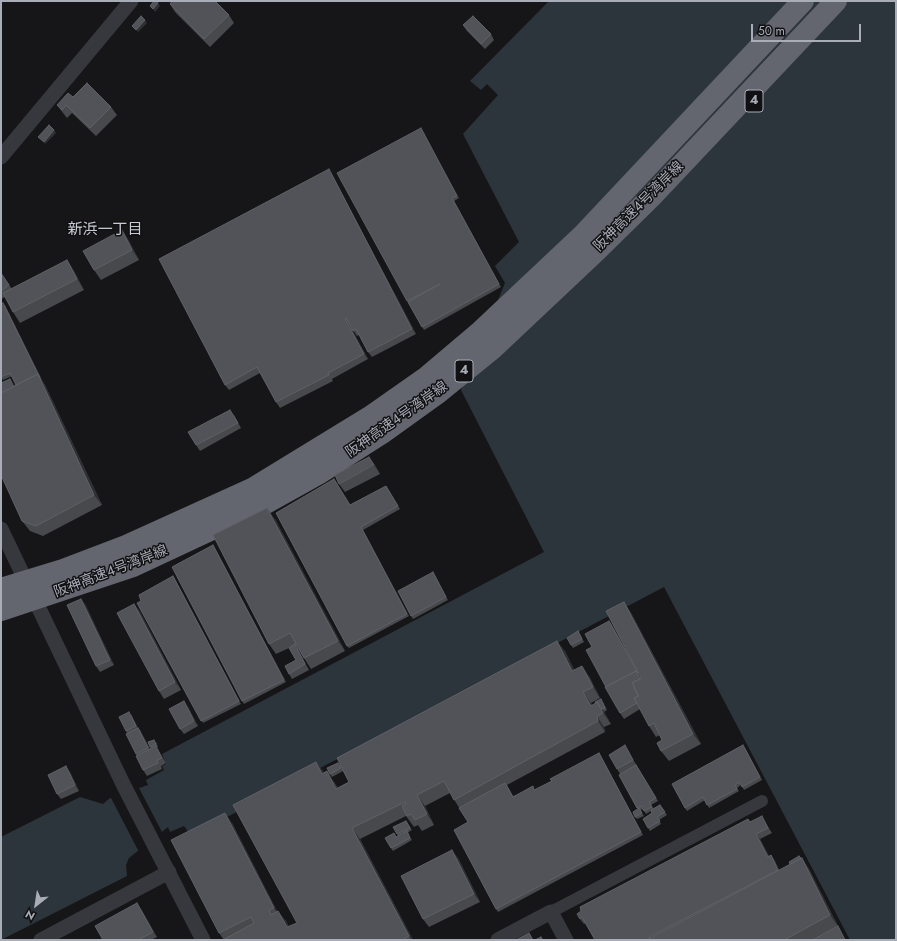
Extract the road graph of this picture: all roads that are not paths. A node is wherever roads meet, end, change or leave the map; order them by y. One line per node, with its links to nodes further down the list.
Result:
1 (132, 1): 5 (street)
2 (803, 1): 8 (highway, 阪神高速4号湾岸線 / 4)
3 (836, 1): 6 (highway, 阪神高速4号湾岸線 / 4)
4 (854, 1): 6 (highway, 4)
5 (1, 157)
6 (651, 197): 9 (highway, 阪神高速4号湾岸線 / 4)
7 (1, 530): 11 (street)
8 (1, 589)
9 (1, 610)
10 (762, 801): 12 (street)
11 (169, 872): 13 (street); 14 (street)
12 (551, 912): 15 (street); 16 (street)
13 (41, 940)
14 (203, 940)
15 (498, 940)
16 (566, 940)

